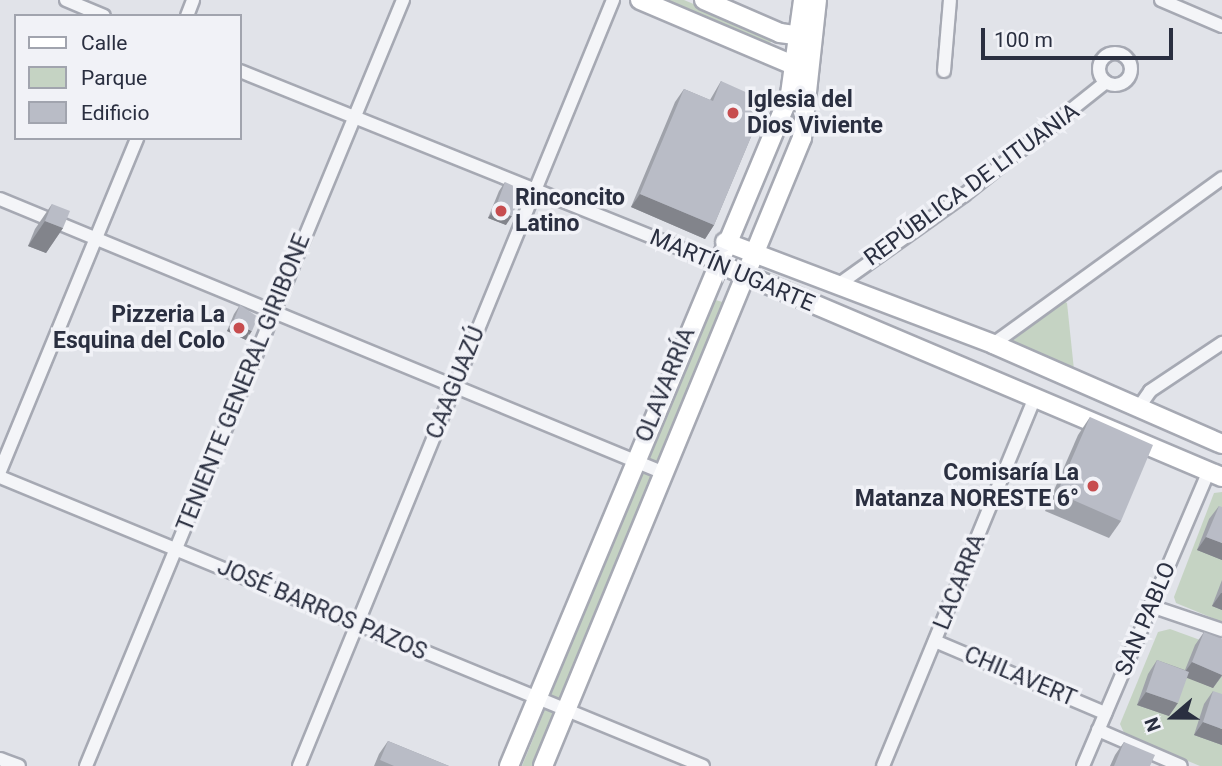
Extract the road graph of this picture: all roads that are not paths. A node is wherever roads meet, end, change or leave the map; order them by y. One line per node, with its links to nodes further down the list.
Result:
1 (66, 0): 10 (street)
2 (403, 0): 17 (street, TENIENTE GENERAL GIRIBONE)
3 (613, 0): 20 (street, CAAGUAZÚ)
4 (640, 0): 13 (main road)
5 (704, 0): 12 (main road)
6 (803, 0): 12 (main road, OLAVARRÍA)
7 (817, 0): 12 (main road, OLAVARRÍA)
8 (950, 0): 14 (street)
9 (1161, 0): 11 (street)
10 (99, 14)
11 (1222, 26)
12 (806, 37): 13 (main road, OLAVARRÍA)
13 (803, 70): 23 (main road, OLAVARRÍA); 24 (main road, OLAVARRÍA)
14 (944, 71)
15 (242, 72): 17 (street, MARTÍN UGARTE)
16 (1106, 82): 27 (street, REPÚBLICA DE LITUANIA)
17 (354, 116): 20 (street, MARTÍN UGARTE); 28 (street, TENIENTE GENERAL GIRIBONE)
18 (136, 140): 22 (street)
19 (1222, 178): 30 (street)
20 (536, 190): 25 (street, MARTÍN UGARTE); 31 (street, CAAGUAZÚ)
21 (0, 200): 22 (street)
22 (96, 239): 28 (street); 36 (street)
23 (725, 242): 24 (main road, MARTÍN UGARTE); 25 (main road, OLAVARRÍA)
24 (754, 253): 26 (main road, OLAVARRÍA); 27 (main road, MARTÍN UGARTE)
25 (717, 263): 26 (main road, MARTÍN UGARTE); 35 (main road, OLAVARRÍA)
26 (744, 276): 32 (main road, MARTÍN UGARTE); 37 (main road, OLAVARRÍA)
27 (838, 285): 30 (main road, MARTÍN UGARTE)
28 (275, 311): 31 (street); 40 (street, TENIENTE GENERAL GIRIBONE)
29 (1222, 343): 33 (street)
30 (993, 345): 33 (main road, MARTÍN UGARTE)
31 (455, 386): 35 (street); 42 (street, CAAGUAZÚ)
32 (1035, 398): 38 (main road, MARTÍN UGARTE); 44 (street, LACARRA)
33 (1139, 407): 34 (main road, MARTÍN UGARTE)
34 (1222, 444)
35 (635, 461): 37 (street); 45 (main road, OLAVARRÍA)
36 (0, 471)
37 (664, 472): 46 (main road, OLAVARRÍA)
38 (1216, 474): 41 (street, SAN PABLO)
39 (0, 477): 40 (street, JOSÉ BARROS PAZOS)
40 (176, 549): 42 (street, JOSÉ BARROS PAZOS); 51 (street, TENIENTE GENERAL GIRIBONE)
41 (1151, 606): 43 (street); 47 (street, SAN PABLO)
42 (356, 624): 45 (street, JOSÉ BARROS PAZOS); 52 (street, CAAGUAZÚ)
43 (1222, 630)
44 (935, 641): 47 (street, CHILAVERT); 56 (street, LACARRA)
45 (536, 701): 46 (street, JOSÉ BARROS PAZOS); 53 (main road, OLAVARRÍA)
46 (567, 709): 54 (main road, OLAVARRÍA); 55 (street, JOSÉ BARROS PAZOS)
47 (1105, 713): 48 (street, SAN PABLO)
48 (1098, 730): 57 (street, SAN PABLO); 58 (street, CHILAVERT)
49 (0, 758): 50 (street)
50 (19, 766)
51 (86, 766)
52 (299, 766)
53 (509, 766)
54 (543, 766)
55 (703, 766)
56 (883, 766)
57 (1083, 766)
58 (1181, 766)

